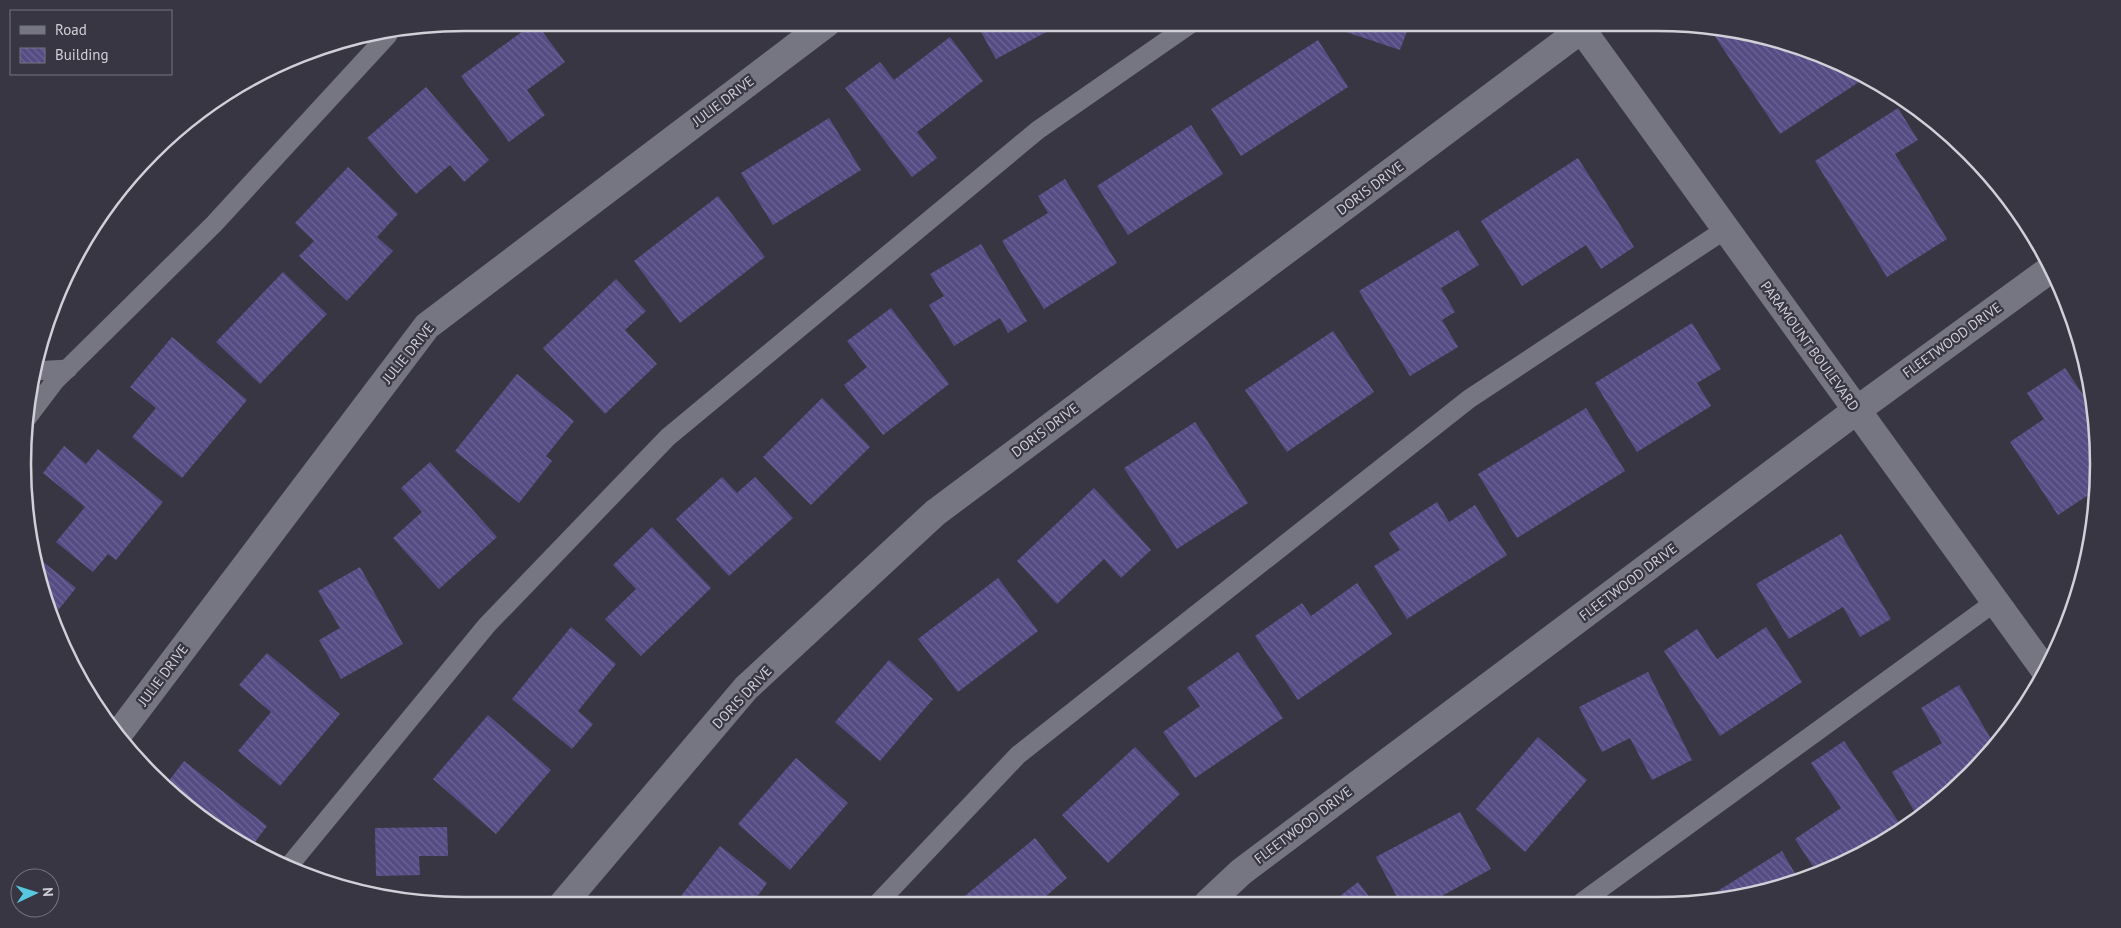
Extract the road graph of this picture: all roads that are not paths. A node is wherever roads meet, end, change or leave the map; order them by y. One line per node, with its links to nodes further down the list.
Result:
1 (815, 31): 14 (street, JULIE DRIVE)
2 (1179, 31): 15 (lane)
3 (1575, 31): 16 (street, DORIS DRIVE)
4 (1587, 31): 6 (street, PARAMOUNT BOULEVARD)
5 (384, 39): 8 (lane)
6 (1726, 229): 11 (street, PARAMOUNT BOULEVARD); 17 (lane)
7 (2045, 273): 11 (street, FLEETWOOD DRIVE)
8 (68, 369): 9 (lane); 10 (lane)
9 (42, 371)
10 (35, 407)
11 (1857, 410): 12 (street, PARAMOUNT BOULEVARD); 18 (street, FLEETWOOD DRIVE)
12 (1995, 602): 13 (street, PARAMOUNT BOULEVARD); 19 (lane)
13 (2040, 664)
14 (122, 729)
15 (293, 861)
16 (569, 897)
17 (884, 897)
18 (1214, 897)
19 (1589, 897)

